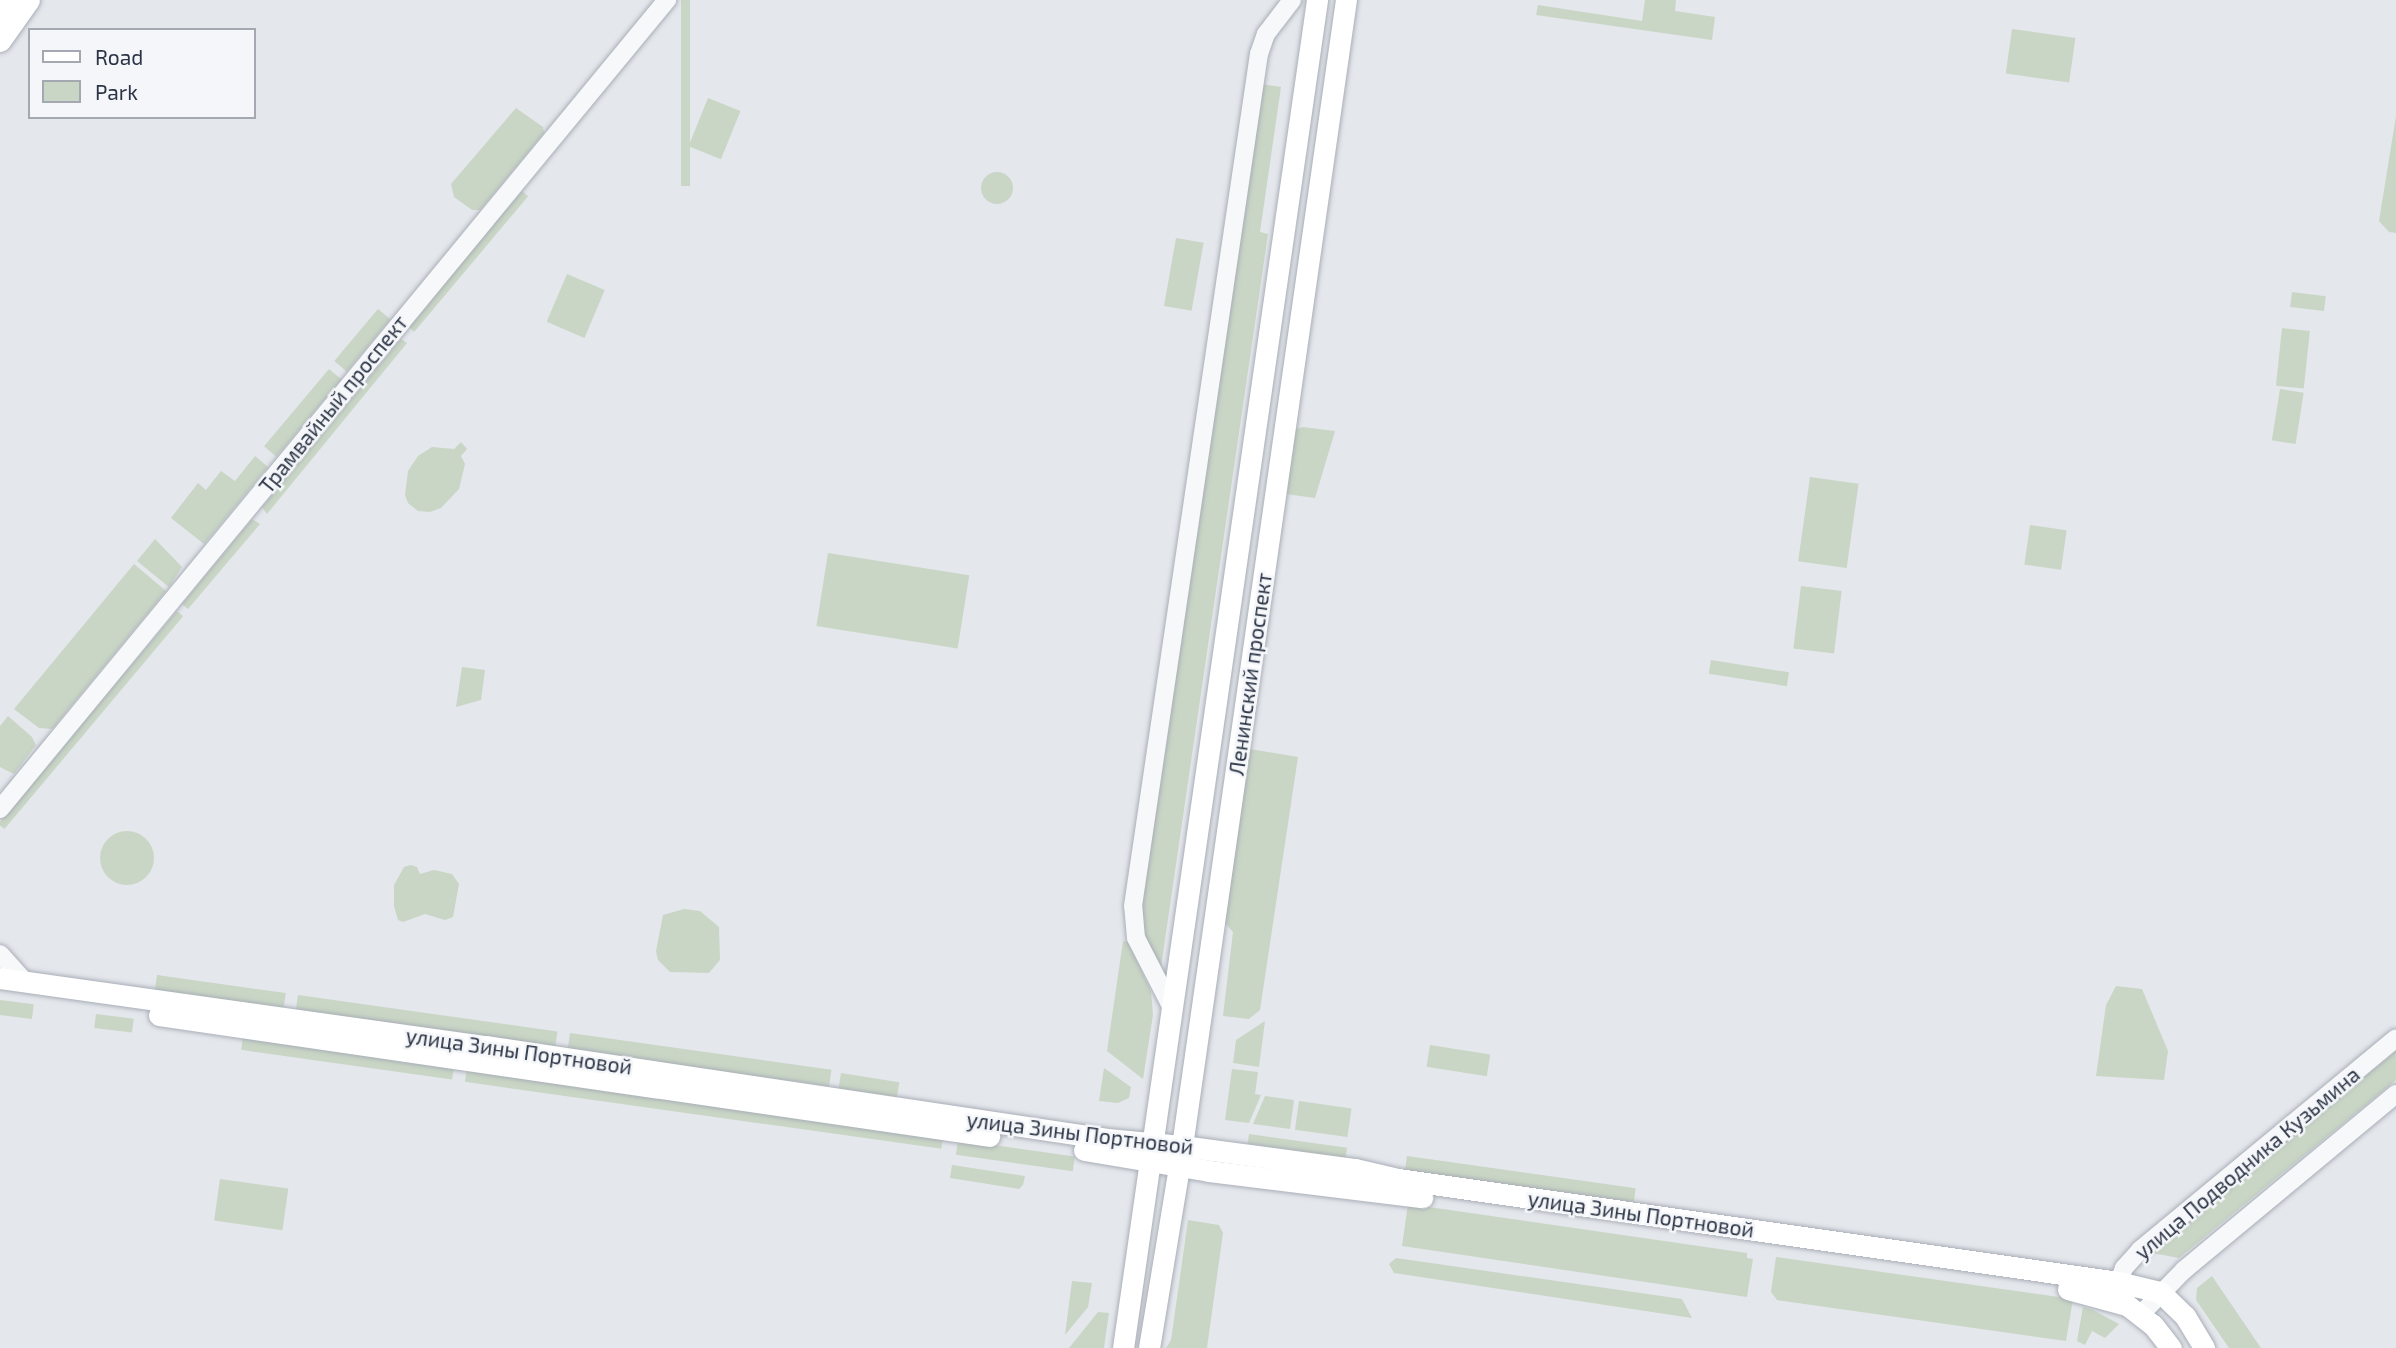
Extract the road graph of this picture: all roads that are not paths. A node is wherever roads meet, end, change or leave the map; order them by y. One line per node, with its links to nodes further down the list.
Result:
1 (10, 0): 7 (main road)
2 (29, 0): 8 (main road)
3 (667, 0): 9 (street, Трамвайный проспект)
4 (1292, 0): 14 (street)
5 (1317, 0): 14 (main road, Ленинский проспект)
6 (1346, 0): 18 (main road, Ленинский проспект)
7 (0, 14)
8 (0, 41)
9 (0, 809)
10 (0, 954): 12 (street)
11 (0, 978): 12 (main road, улица Зины Портновой)
12 (24, 981): 17 (main road, улица Зины Портновой)
13 (0, 991): 17 (main road, улица Зины Портновой)
14 (1171, 1008): 17 (main road, Ленинский проспект)
15 (2396, 1038): 19 (street, улица Подводника Кузьмина)
16 (2396, 1094): 20 (street, улица Подводника Кузьмина)
17 (1151, 1152): 18 (main road, улица Зины Портновой); 22 (main road, Ленинский проспект)
18 (1180, 1156): 19 (main road, улица Зины Портновой); 23 (main road, Ленинский проспект)
19 (2115, 1291): 20 (main road, улица Зины Портновой); 21 (main road, улица Зины Портновой)
20 (2160, 1292): 21 (street, улица Подводника Кузьмина); 25 (main road)
21 (2140, 1315): 24 (main road, улица Зины Портновой)
22 (1123, 1348)
23 (1149, 1348)
24 (2171, 1348)
25 (2204, 1348)

